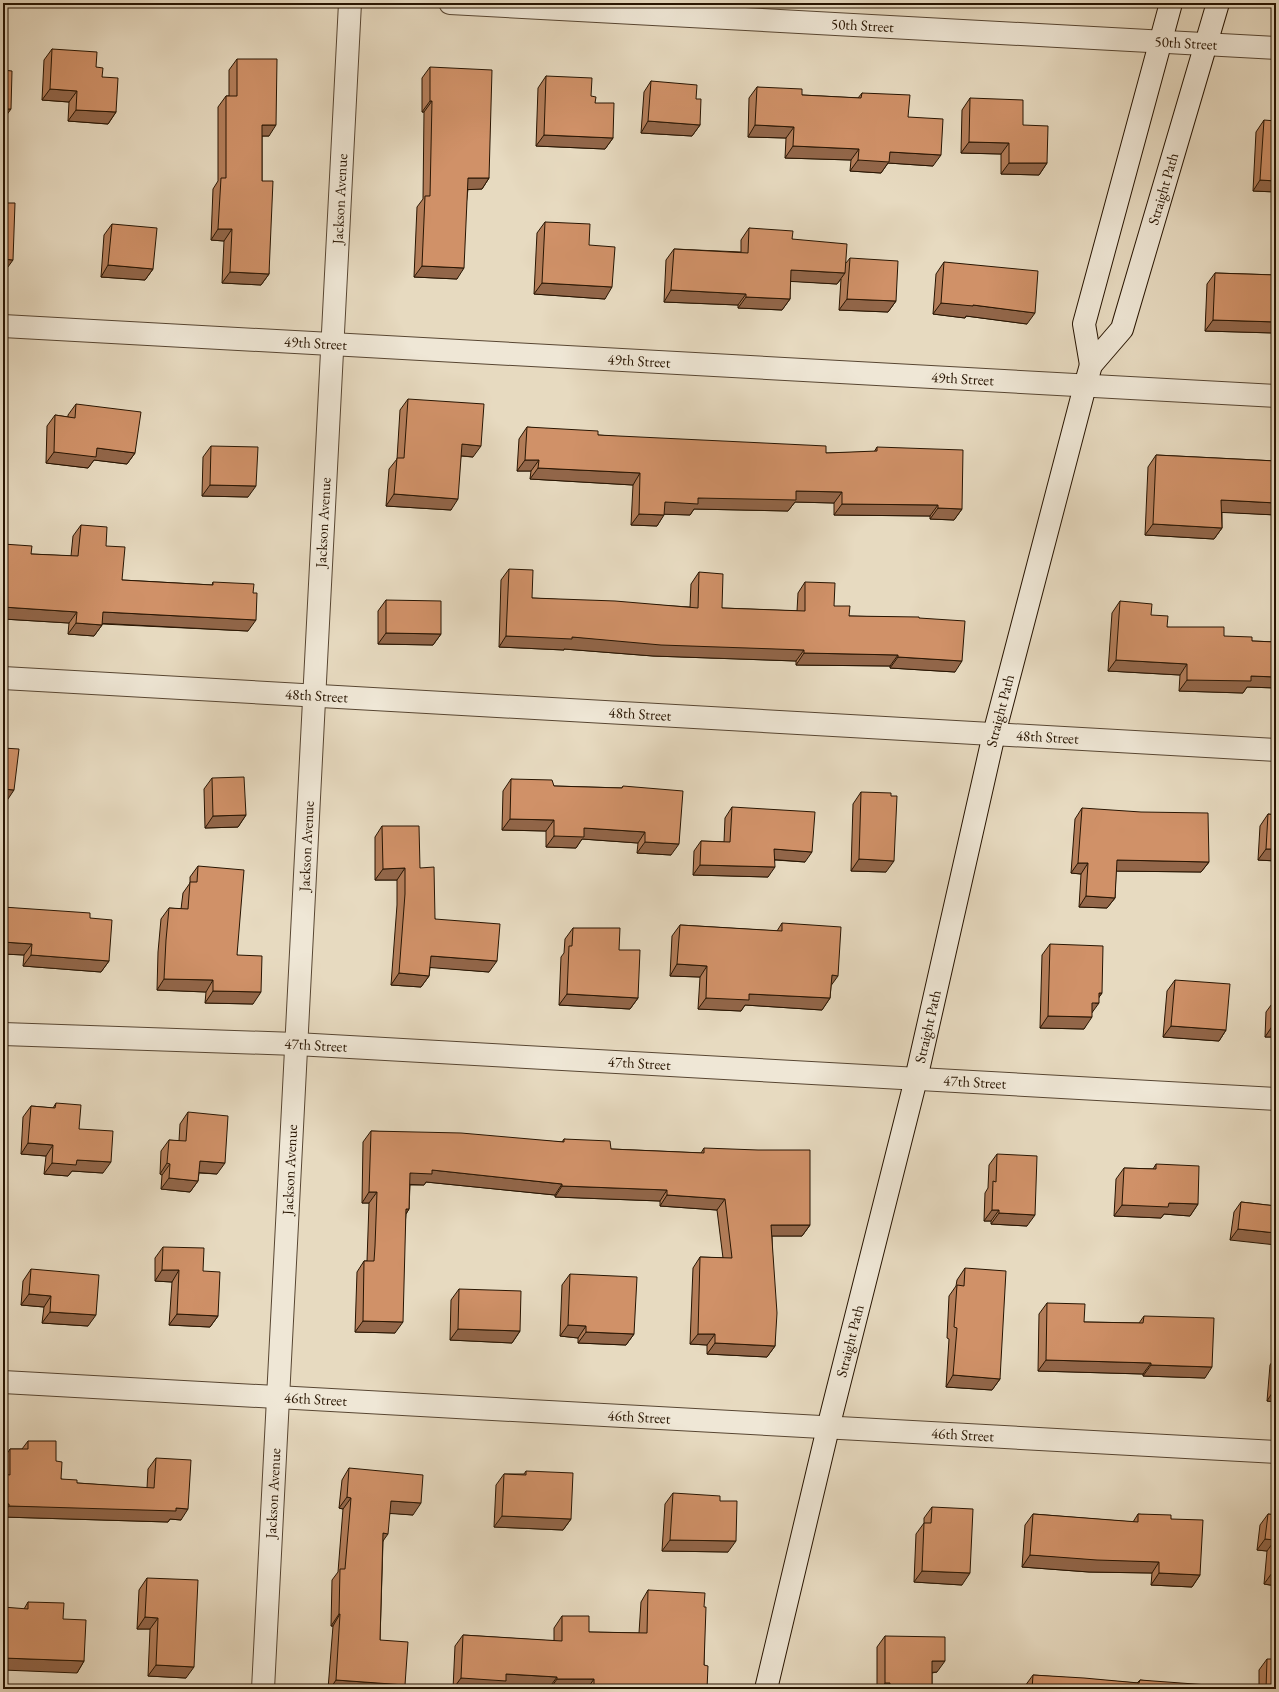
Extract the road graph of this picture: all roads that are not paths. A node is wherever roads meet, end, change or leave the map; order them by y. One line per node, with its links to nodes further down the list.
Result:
1 (350, 3): 9 (street, Jackson Avenue)
2 (450, 3): 5 (street, 50th Street)
3 (1171, 3): 5 (street, Straight Path)
4 (1218, 3): 6 (street, Straight Path)
5 (1160, 42): 6 (street, 50th Street); 10 (street, Straight Path)
6 (1206, 44): 7 (street, 50th Street); 10 (street, Straight Path)
7 (1276, 48)
8 (3, 326): 9 (street, 49th Street)
9 (332, 343): 10 (street, 49th Street); 13 (street, Jackson Avenue)
10 (1088, 376): 11 (street, 49th Street); 14 (street, Straight Path)
11 (1276, 396)
12 (3, 678): 13 (street, 48th Street)
13 (314, 695): 14 (street, 48th Street); 17 (street, Jackson Avenue)
14 (994, 734): 15 (street, 48th Street); 18 (street, Straight Path)
15 (1276, 750)
16 (3, 1034): 17 (street, 47th Street)
17 (296, 1044): 18 (street, 47th Street); 21 (street, Jackson Avenue)
18 (916, 1079): 19 (street, 47th Street); 22 (street, Straight Path)
19 (1276, 1099)
20 (3, 1382): 21 (street, 46th Street)
21 (278, 1397): 22 (street, 46th Street); 24 (street, Jackson Avenue)
22 (828, 1428): 23 (street, 46th Street); 25 (street, Straight Path)
23 (1276, 1452)
24 (263, 1689)
25 (766, 1689)

